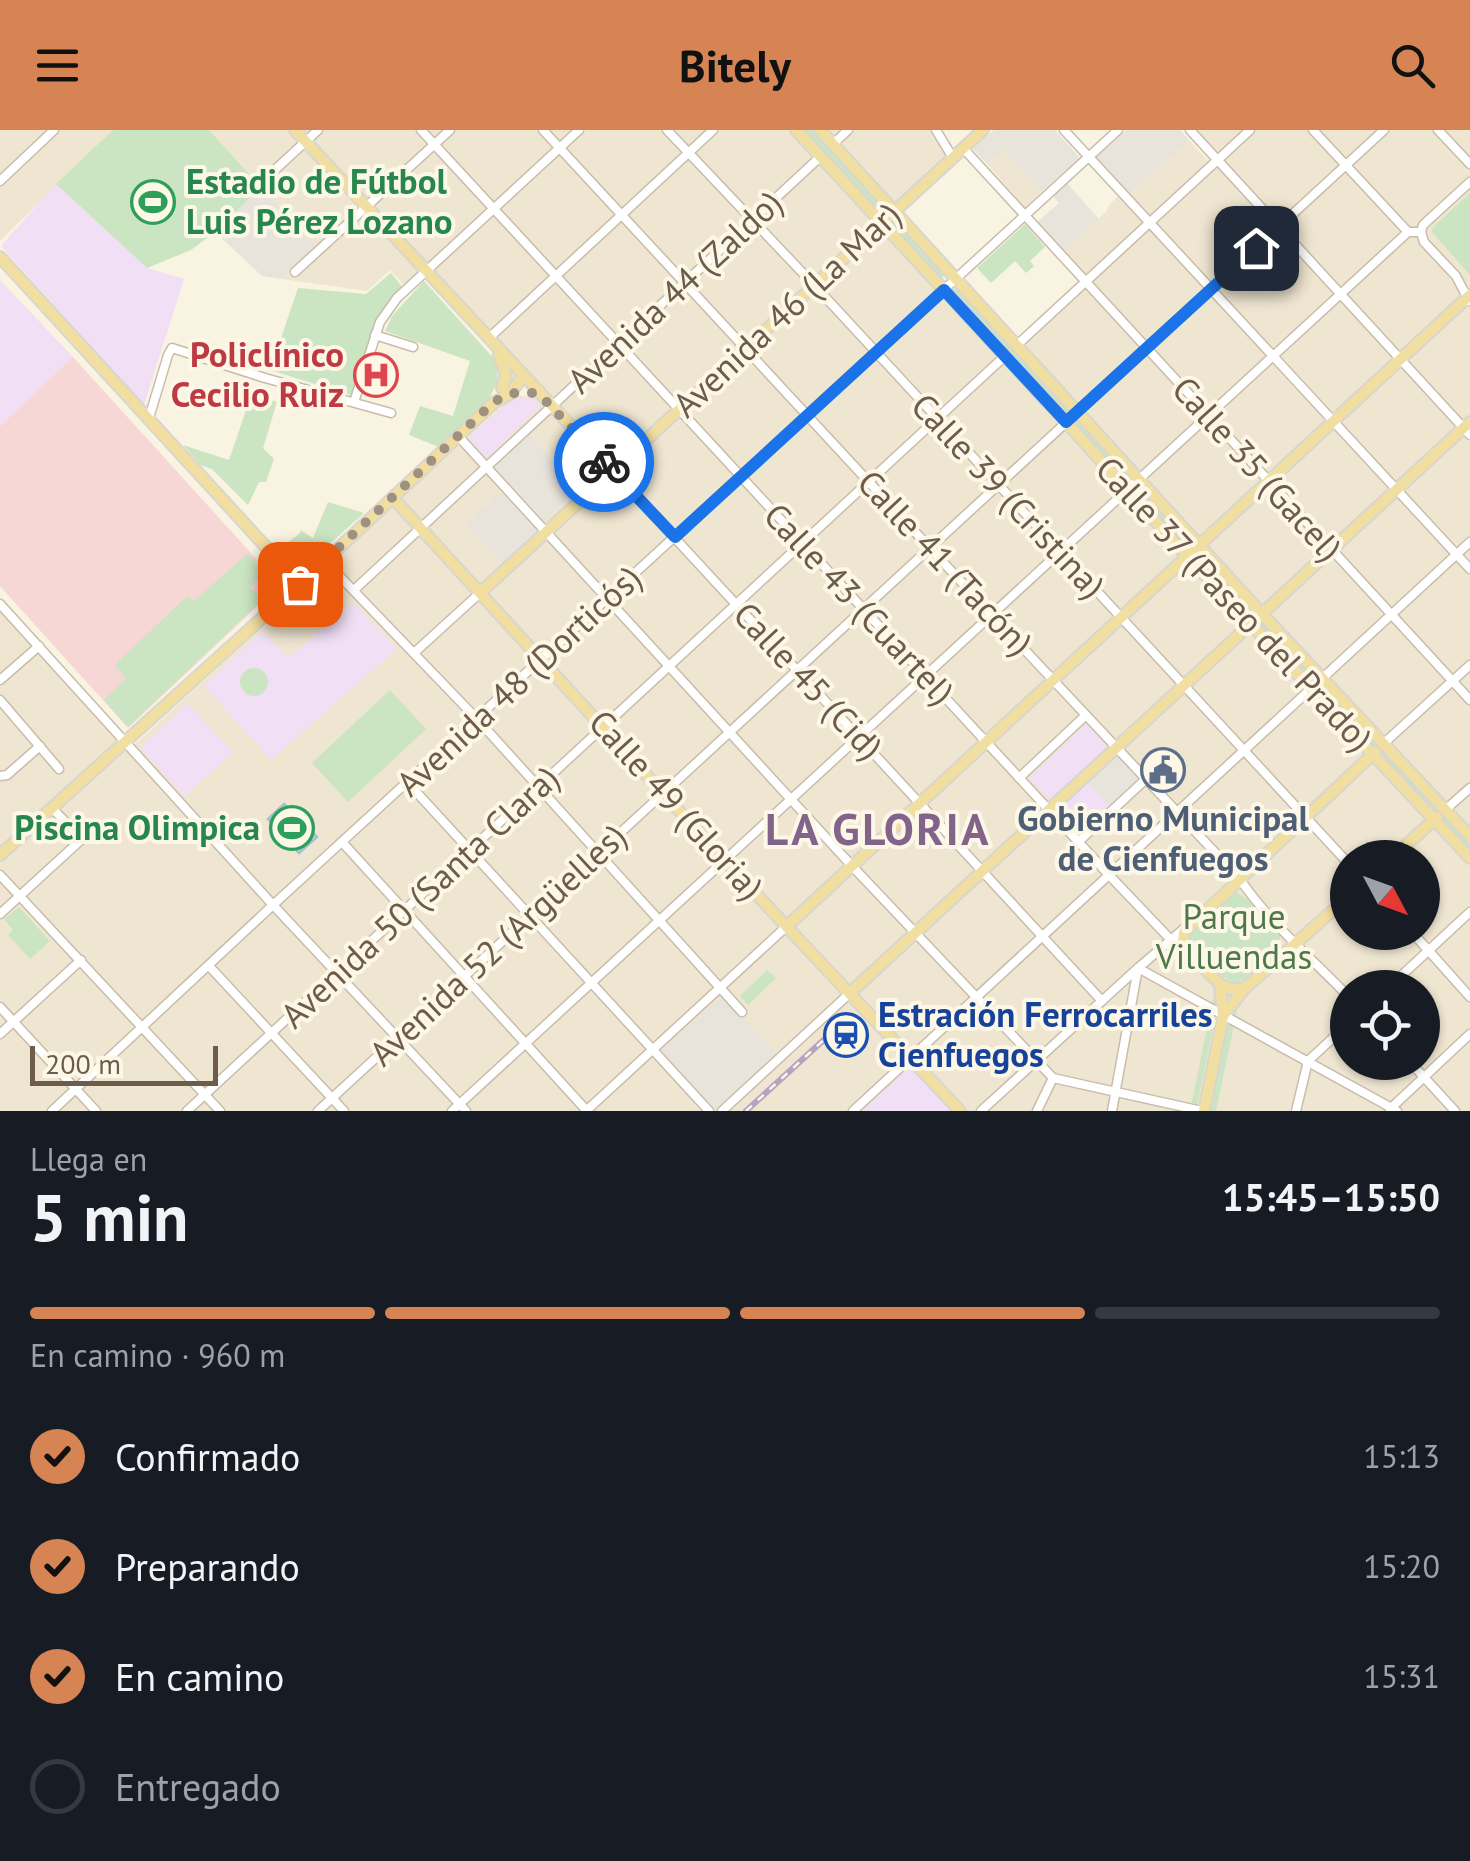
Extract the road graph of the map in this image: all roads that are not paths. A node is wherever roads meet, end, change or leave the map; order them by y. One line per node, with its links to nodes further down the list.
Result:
1 (53, 130): 35 (street)
2 (296, 130): 22 (main road)
3 (318, 130): 22 (street)
4 (421, 130): 24 (street, Calle 43 (Cuartel))
5 (450, 130): 24 (street)
6 (544, 130): 25 (street, Calle 41 (Tacón))
7 (579, 130): 25 (street)
8 (667, 130): 27 (street, Calle 39 (Cristina))
9 (713, 130): 27 (street)
10 (796, 130): 28 (main road, Calle 37 (Paseo del Prado))
11 (820, 130): 23 (main road, Calle 37 (Paseo del Prado))
12 (848, 130): 23 (street)
13 (936, 130): 30 (street)
14 (983, 130): 26 (main road, Avenida 46 (La Mar))
15 (1064, 130): 29 (street)
16 (1118, 130): 29 (street, Avenida 48 (Dorticós))
17 (1190, 130): 31 (street)
18 (1250, 130): 31 (street)
19 (1312, 130): 33 (street)
20 (1384, 130): 33 (street, Avenida 52 (Argüelles))
21 (1438, 130): 32 (street)
22 (306, 141): 34 (street); 37 (main road)
23 (832, 144): 39 (main road, Calle 37 (Paseo del Prado))
24 (434, 145): 37 (street); 38 (street, Calle 43 (Cuartel))
25 (560, 148): 38 (street); 40 (street, Calle 41 (Tacón))
26 (963, 148): 30 (main road, Avenida 46 (La Mar)); 41 (street, Calle 35 (Gacel))
27 (688, 152): 40 (street); 42 (street, Calle 39 (Cristina))
28 (820, 157): 42 (street, Avenida 44 (Zaldo)); 43 (main road, Calle 37 (Paseo del Prado))
29 (1089, 157): 41 (street, Avenida 48 (Dorticós)); 44 (street)
30 (953, 158): 39 (main road, Avenida 46 (La Mar))
31 (1218, 160): 44 (street); 45 (street)
32 (1470, 164)
33 (1346, 166): 45 (street, Avenida 52 (Argüelles)); 46 (street)
34 (265, 179)
35 (0, 181)
36 (1470, 182): 47 (street)
37 (366, 208): 49 (main road); 50 (street)
38 (493, 208): 49 (street); 51 (street, Calle 43 (Cuartel))
39 (894, 212): 43 (main road, Avenida 46 (La Mar)); 53 (main road, Calle 37 (Paseo del Prado))
40 (622, 214): 51 (street); 55 (street, Calle 41 (Tacón))
41 (1025, 216): 53 (street, Avenida 48 (Dorticós)); 56 (street, Calle 35 (Gacel))
42 (752, 220): 55 (street, Avenida 44 (Zaldo)); 57 (street, Calle 39 (Cristina))
43 (882, 223): 57 (main road, Avenida 46 (La Mar)); 59 (main road, Calle 37 (Paseo del Prado))
44 (1149, 224): 56 (street); 58 (street)
45 (1278, 227): 58 (street, Avenida 52 (Argüelles)); 60 (street)
46 (1408, 232): 47 (street); 60 (street)
47 (1420, 232): 52 (street)
48 (0, 257): 84 (main road)
49 (425, 270): 62 (street); 63 (main road)
50 (296, 272)
51 (556, 276): 63 (street); 64 (street, Calle 43 (Cuartel))
52 (1456, 276): 54 (street); 61 (street)
53 (956, 278): 59 (street, Avenida 48 (Dorticós)); 65 (main road, Calle 37 (Paseo del Prado))
54 (1470, 280)
55 (685, 282): 64 (street, Avenida 44 (Zaldo)); 68 (street, Calle 41 (Tacón))
56 (1086, 282): 65 (street); 69 (street, Calle 35 (Gacel))
57 (815, 286): 68 (main road, Avenida 46 (La Mar)); 70 (street, Calle 39 (Cristina))
58 (1210, 289): 69 (street, Avenida 52 (Argüelles)); 72 (street)
59 (944, 290): 70 (street, Avenida 48 (Dorticós)); 71 (main road, Calle 37 (Paseo del Prado))
60 (1340, 295): 72 (street); 73 (street)
61 (1469, 298): 73 (main road)
62 (375, 334): 66 (street); 77 (street)
63 (488, 338): 67 (main road, Calle 45 (Cid))
64 (618, 344): 78 (street, Avenida 44 (Zaldo)); 79 (street, Calle 43 (Cuartel))
65 (1018, 345): 80 (main road, Calle 37 (Paseo del Prado))
66 (413, 347)
67 (497, 348): 74 (main road, Calle 45 (Cid)); 75 (main road)
68 (747, 348): 79 (main road, Avenida 46 (La Mar)); 82 (street, Calle 41 (Tacón))
69 (1147, 348): 80 (street, Avenida 52 (Argüelles)); 83 (street, Calle 35 (Gacel))
70 (876, 353): 82 (street, Avenida 48 (Dorticós)); 85 (street, Calle 39 (Cristina))
71 (1005, 356): 85 (street, Avenida 50 (Santa Clara)); 87 (main road, Calle 37 (Paseo del Prado))
72 (1274, 356): 83 (street); 86 (street)
73 (1401, 360): 86 (main road); 88 (street)
74 (522, 376): 75 (main road); 76 (main road, Calle 45 (Cid))
75 (506, 391): 76 (main road); 89 (main road)
76 (540, 395): 78 (main road, Calle 45 (Cid))
77 (354, 402): 81 (street); 84 (street)
78 (551, 407): 90 (street, Avenida 44 (Zaldo)); 91 (main road, Calle 45 (Cid))
79 (680, 410): 91 (main road, Avenida 46 (La Mar)); 92 (street, Calle 43 (Cuartel))
80 (1078, 411): 87 (street, Avenida 52 (Argüelles)); 93 (main road, Calle 37 (Paseo del Prado))
81 (391, 414)
82 (808, 416): 92 (street, Avenida 48 (Dorticós)); 94 (street, Calle 41 (Tacón))
83 (1209, 416): 93 (street); 95 (street, Calle 35 (Gacel))
84 (148, 418): 115 (main road)
85 (936, 420): 94 (street, Avenida 50 (Santa Clara)); 97 (street, Calle 39 (Cristina))
86 (1334, 421): 95 (main road); 98 (street)
87 (1066, 422): 97 (street, Avenida 52 (Argüelles)); 99 (main road, Calle 37 (Paseo del Prado))
88 (1468, 429): 98 (main road)
89 (459, 437): 90 (street); 96 (main road)
90 (487, 466): 103 (street, Avenida 44 (Zaldo)); 104 (street)
91 (612, 471): 104 (main road, Avenida 46 (La Mar)); 105 (street, Calle 45 (Cid))
92 (741, 476): 105 (street, Avenida 48 (Dorticós)); 107 (street, Calle 43 (Cuartel))
93 (1140, 480): 99 (street); 108 (main road, Calle 37 (Paseo del Prado))
94 (870, 481): 107 (street, Avenida 50 (Santa Clara)); 109 (street, Calle 41 (Tacón))
95 (1269, 481): 108 (main road); 110 (street, Calle 35 (Gacel))
96 (406, 486): 100 (main road); 102 (main road)
97 (997, 486): 109 (street, Avenida 52 (Argüelles)); 111 (street, Calle 39 (Cristina))
98 (1397, 490): 110 (main road); 112 (street)
99 (1127, 491): 111 (street); 113 (main road, Calle 37 (Paseo del Prado))
100 (393, 498): 101 (main road); 102 (main road, Calle 49 (Gloria))
101 (379, 510): 102 (main road); 114 (main road)
102 (408, 513): 103 (main road, Calle 49 (Gloria))
103 (421, 527): 119 (street, Avenida 44 (Zaldo)); 120 (main road, Calle 49 (Gloria))
104 (547, 531): 120 (main road, Avenida 46 (La Mar)); 122 (street)
105 (675, 537): 122 (street, Avenida 48 (Dorticós)); 124 (street, Calle 45 (Cid))
106 (1470, 542): 112 (street)
107 (803, 544): 124 (street, Avenida 50 (Santa Clara)); 125 (street, Calle 43 (Cuartel))
108 (1200, 546): 113 (main road); 126 (main road, Calle 37 (Paseo del Prado))
109 (930, 548): 125 (street, Avenida 52 (Argüelles)); 128 (street, Calle 41 (Tacón))
110 (1331, 550): 126 (main road); 127 (street, Calle 35 (Gacel))
111 (1060, 553): 128 (street); 129 (street, Calle 39 (Cristina))
112 (1457, 554): 116 (street); 127 (street)
113 (1188, 557): 129 (main road); 130 (main road, Calle 37 (Paseo del Prado))
114 (325, 561): 117 (main road); 119 (street)
115 (282, 566): 117 (main road); 118 (main road); 121 (main road)
116 (1470, 568)
117 (312, 572): 118 (main road)
118 (300, 584): 121 (main road)
119 (354, 590): 132 (street)
120 (481, 592): 132 (street, Avenida 46 (La Mar)); 133 (main road, Calle 49 (Gloria))
121 (285, 597): 151 (main road)
122 (608, 598): 133 (street, Avenida 48 (Dorticós)); 135 (street)
123 (0, 604): 131 (street)
124 (737, 604): 135 (street, Avenida 50 (Santa Clara)); 136 (street, Calle 45 (Cid))
125 (863, 609): 136 (street, Avenida 52 (Argüelles)); 137 (street, Calle 43 (Cuartel))
126 (1262, 614): 130 (main road); 138 (main road, Calle 37 (Paseo del Prado))
127 (1392, 614): 138 (street); 141 (street, Calle 35 (Gacel))
128 (992, 615): 137 (street); 140 (street, Calle 41 (Tacón))
129 (1122, 618): 140 (main road); 142 (street, Calle 39 (Cristina))
130 (1250, 624): 142 (main road); 143 (main road, Calle 37 (Paseo del Prado))
131 (39, 646): 139 (street); 151 (street)
132 (414, 653): 147 (street)
133 (542, 659): 147 (street, Avenida 48 (Dorticós)); 148 (main road, Calle 49 (Gloria))
134 (1470, 665): 141 (street)
135 (670, 666): 148 (street, Avenida 50 (Santa Clara)); 149 (street)
136 (797, 669): 149 (street, Avenida 52 (Argüelles)); 150 (street, Calle 45 (Cid))
137 (926, 676): 150 (street); 152 (street, Calle 43 (Cuartel))
138 (1323, 678): 143 (street); 153 (main road, Calle 37 (Paseo del Prado))
139 (0, 680)
140 (1054, 681): 146 (street, Calle 41 (Tacón)); 152 (main road)
141 (1452, 681): 145 (street, Calle 35 (Gacel)); 153 (street)
142 (1184, 686): 155 (main road); 156 (street, Calle 39 (Cristina))
143 (1312, 688): 156 (street); 157 (main road, Calle 37 (Paseo del Prado))
144 (0, 700): 154 (street)
145 (1470, 700)
146 (1086, 715): 155 (street, Calle 41 (Tacón)); 160 (street)
147 (477, 720): 162 (street, Avenida 48 (Dorticós)); 163 (street)
148 (605, 727): 163 (street, Avenida 50 (Santa Clara)); 165 (main road, Calle 49 (Gloria))
149 (729, 732): 165 (street, Avenida 52 (Argüelles)); 166 (street)
150 (860, 737): 166 (street); 167 (street, Calle 45 (Cid))
151 (126, 742): 168 (main road); 192 (street)
152 (987, 742): 160 (street, Calle 43 (Cuartel)); 167 (main road)
153 (1383, 744): 157 (main road); 170 (main road, Calle 37 (Paseo del Prado))
154 (40, 746): 158 (street); 159 (street)
155 (1116, 748): 161 (street, Calle 41 (Tacón)); 169 (main road)
156 (1244, 750): 171 (street); 172 (street, Calle 39 (Cristina))
157 (1373, 754): 172 (main road); 173 (main road, Calle 37 (Paseo del Prado))
158 (60, 768)
159 (1, 776)
160 (1020, 778): 169 (street, Calle 43 (Cuartel))
161 (1146, 778): 171 (street, Calle 41 (Tacón)); 177 (street)
162 (408, 783): 176 (street, Avenida 48 (Dorticós)); 179 (street)
163 (539, 787): 179 (street, Avenida 50 (Santa Clara)); 180 (street)
164 (1470, 788): 170 (street)
165 (664, 793): 180 (street, Avenida 52 (Argüelles)); 183 (main road, Calle 49 (Gloria))
166 (791, 800): 183 (street); 184 (street)
167 (920, 803): 184 (main road); 185 (street, Calle 45 (Cid))
168 (52, 808): 181 (main road); 191 (street)
169 (1049, 810): 177 (street, Calle 43 (Cuartel)); 185 (main road)
170 (1446, 810): 173 (main road); 174 (main road, Calle 37 (Paseo del Prado))
171 (1178, 812): 187 (street); 188 (street, Calle 41 (Tacón))
172 (1304, 817): 178 (street, Calle 39 (Cristina)); 188 (main road)
173 (1434, 820): 175 (main road); 182 (main road, Calle 37 (Paseo del Prado))
174 (1470, 836)
175 (1412, 840)
176 (342, 842): 192 (street, Avenida 48 (Dorticós)); 193 (street)
177 (1078, 842): 187 (street, Calle 43 (Cuartel))
178 (1330, 844)
179 (470, 851): 193 (street, Avenida 50 (Santa Clara)); 197 (street)
180 (598, 853): 197 (street, Avenida 52 (Argüelles)); 198 (street)
181 (0, 855)
182 (1470, 858)
183 (725, 860): 198 (street); 200 (main road, Calle 49 (Gloria))
184 (852, 866): 200 (main road); 202 (street)
185 (982, 871): 202 (main road); 203 (street, Calle 45 (Cid))
186 (0, 875): 191 (street)
187 (1109, 875): 203 (street); 204 (street, Calle 43 (Cuartel))
188 (1239, 878): 189 (main road); 190 (street, Calle 41 (Tacón))
189 (1226, 892): 190 (street); 199 (main road)
190 (1250, 894): 201 (street, Calle 41 (Tacón))
191 (20, 896): 195 (street); 210 (street)
192 (274, 905): 211 (street, Avenida 48 (Dorticós)); 214 (street)
193 (404, 911): 214 (street, Avenida 50 (Santa Clara)); 215 (street)
194 (1470, 912): 205 (street)
195 (0, 914)
196 (1330, 914): 206 (main road)
197 (529, 916): 215 (street, Avenida 52 (Argüelles)); 217 (street)
198 (659, 922): 217 (street); 219 (street)
199 (1190, 925): 204 (street); 207 (main road)
200 (787, 926): 219 (street); 221 (main road, Calle 49 (Gloria))
201 (1279, 926): 206 (street, Calle 41 (Tacón)); 209 (street)
202 (915, 933): 221 (main road); 223 (street)
203 (1043, 936): 223 (street); 224 (street, Calle 45 (Cid))
204 (1171, 940): 207 (street, Calle 43 (Cuartel)); 212 (street)
205 (1440, 940)
206 (1297, 944): 209 (main road); 216 (street, Calle 41 (Tacón))
207 (1187, 950): 218 (main road, Calle 43 (Cuartel))
208 (1429, 950): 213 (street); 222 (street)
209 (1276, 959): 220 (main road)
210 (81, 960): 228 (street); 229 (street)
211 (209, 966): 229 (street, Avenida 48 (Dorticós)); 231 (street)
212 (1138, 968): 224 (street); 227 (street); 245 (street)
213 (1407, 970)
214 (336, 974): 231 (street, Avenida 50 (Santa Clara)); 233 (street)
215 (464, 976): 233 (street, Avenida 52 (Argüelles)); 235 (street)
216 (1330, 978)
217 (591, 984): 235 (street); 236 (street)
218 (1220, 984): 220 (main road); 227 (main road)
219 (720, 988): 226 (street); 236 (street)
220 (1244, 989): 227 (main road)
221 (850, 993): 237 (main road, Calle 49 (Gloria)); 258 (street)
222 (1470, 997)
223 (976, 998): 237 (street); 238 (street)
224 (1102, 1001): 238 (street)
225 (0, 1007): 228 (street)
226 (742, 1012)
227 (1223, 1016): 239 (street); 264 (main road)
228 (14, 1022): 230 (street); 244 (street)
229 (143, 1028): 244 (street, Avenida 48 (Dorticós)); 246 (street)
230 (0, 1034)
231 (271, 1034): 246 (street, Avenida 50 (Santa Clara)); 247 (street)
232 (1470, 1034): 240 (street)
233 (398, 1038): 247 (street, Avenida 52 (Argüelles)); 248 (street)
234 (1330, 1041): 239 (street)
235 (526, 1044): 248 (street); 256 (street)
236 (652, 1050): 256 (street); 257 (street)
237 (910, 1058): 259 (street); 260 (main road, Calle 49 (Gloria))
238 (1036, 1061): 241 (street); 261 (street)
239 (1308, 1061): 249 (street); 265 (street)
240 (1440, 1061)
241 (1053, 1078): 245 (street); 262 (street)
242 (1419, 1080): 249 (street)
243 (1427, 1080): 266 (street)
244 (76, 1089): 250 (street, Avenida 48 (Dorticós)); 251 (street)
245 (1115, 1093): 263 (street); 264 (street)
246 (205, 1094): 252 (street, Avenida 50 (Santa Clara)); 253 (street)
247 (332, 1098): 254 (street, Avenida 52 (Argüelles)); 255 (street)
248 (459, 1109)
249 (1392, 1110)
250 (52, 1111)
251 (96, 1111)
252 (187, 1111)
253 (220, 1111)
254 (318, 1111)
255 (344, 1111)
256 (586, 1111)
257 (709, 1111)
258 (722, 1111)
259 (853, 1111)
260 (960, 1111)
261 (981, 1111)
262 (1037, 1111)
263 (1112, 1111)
264 (1203, 1111)
265 (1296, 1111)
266 (1454, 1111)

